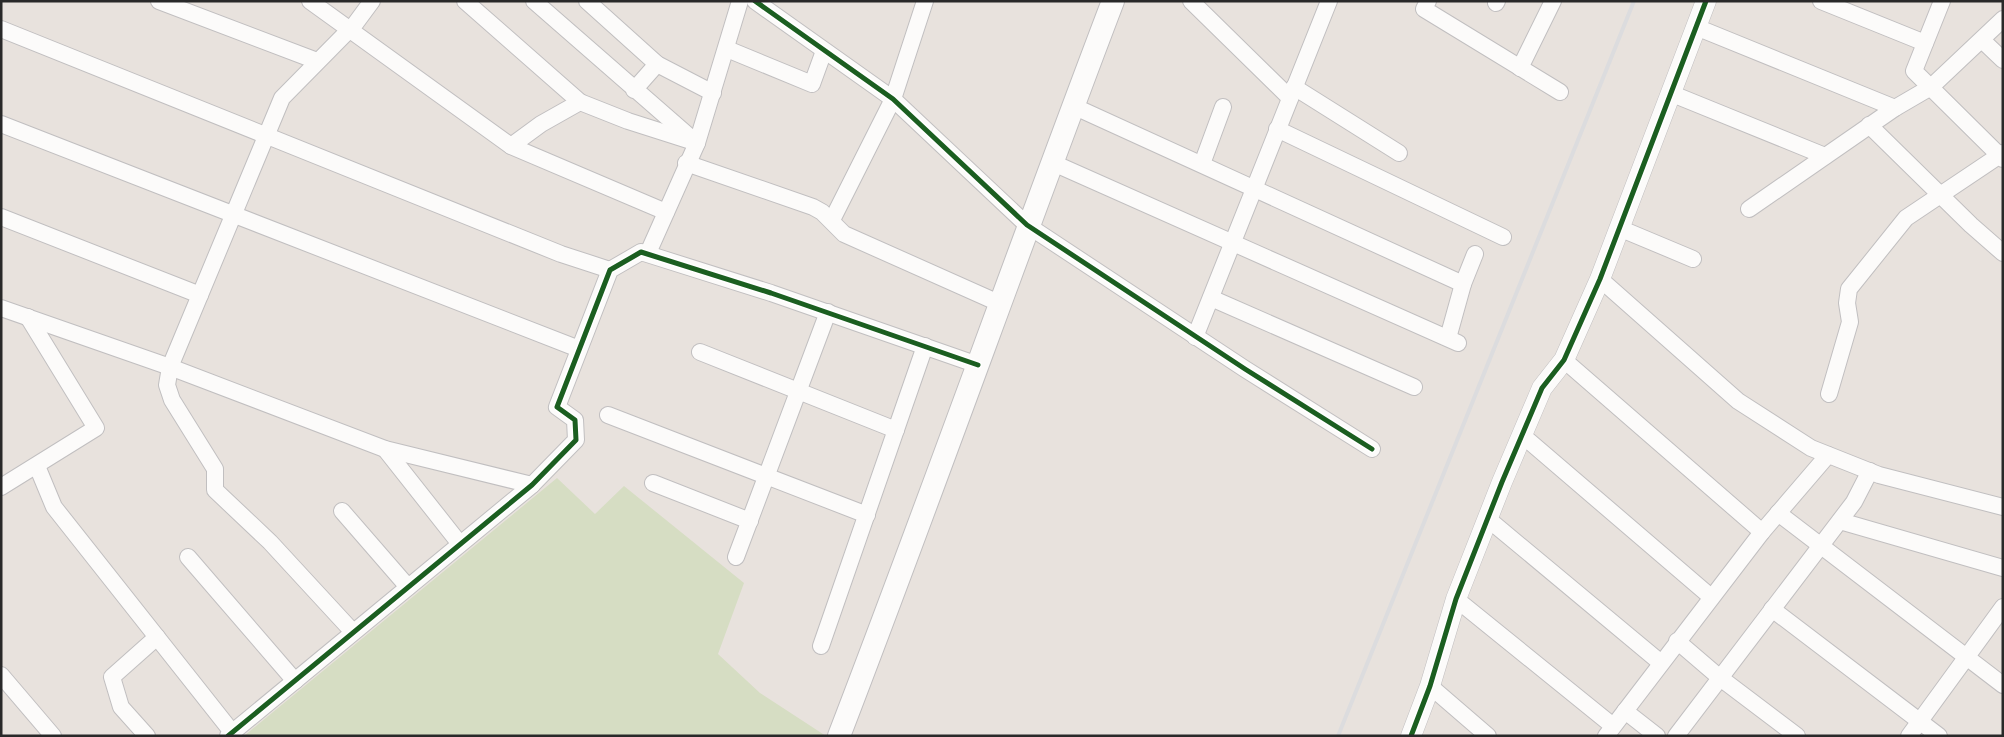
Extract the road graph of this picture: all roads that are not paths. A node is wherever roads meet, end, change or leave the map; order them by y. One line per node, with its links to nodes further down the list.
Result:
1 (159, 1): 27 (street)
2 (310, 1): 21 (street)
3 (372, 1): 21 (street)
4 (465, 1): 37 (street)
5 (534, 1): 31 (street)
6 (587, 1): 28 (street)
7 (740, 1): 24 (street)
8 (755, 1): 25 (street)
9 (925, 1): 36 (street)
10 (1113, 1): 38 (main road)
11 (1192, 1): 34 (street)
12 (1329, 1): 34 (street)
13 (1428, 1): 29 (street)
14 (1553, 1): 29 (street)
15 (1706, 1): 19 (street)
16 (1821, 1): 23 (street)
17 (1942, 1): 23 (street)
18 (2003, 19): 22 (street)
19 (1696, 27): 35 (street); 40 (street)
20 (1, 29): 44 (street)
21 (349, 30): 27 (street); 46 (street)
22 (1982, 40): 26 (street); 30 (street)
23 (1925, 43): 30 (street)
24 (726, 49): 25 (street); 33 (street)
25 (824, 51): 36 (street)
26 (2003, 60)
27 (317, 61): 44 (street)
28 (657, 64): 31 (street); 33 (street)
29 (1520, 68): 32 (street)
30 (1931, 86): 40 (street); 49 (street)
31 (634, 90): 45 (street)
32 (1560, 92)
33 (714, 93): 45 (street)
34 (1292, 93): 43 (street); 47 (street)
35 (1670, 93): 48 (street); 61 (street)
36 (893, 99): 59 (street); 60 (street)
37 (580, 102): 45 (street); 46 (street)
38 (1073, 106): 50 (main road); 52 (street)
39 (1223, 107): 52 (street)
40 (1895, 108): 42 (street)
41 (1, 124): 58 (street)
42 (1870, 125): 48 (street); 54 (street)
43 (1277, 129): 53 (street); 62 (street)
44 (267, 135): 58 (street); 68 (street)
45 (697, 143): 51 (street)
46 (512, 146): 56 (street)
47 (1399, 153)
48 (1825, 156): 55 (street)
49 (2002, 156): 54 (street)
50 (1051, 162): 60 (main road); 63 (street)
51 (686, 163): 56 (street); 59 (street)
52 (1202, 164): 53 (street)
53 (1254, 187): 63 (street); 70 (street)
54 (1940, 194): 65 (street); 86 (street)
55 (1749, 209)
56 (666, 212): 64 (street)
57 (1, 216): 71 (street)
58 (233, 216): 71 (street); 79 (street)
59 (832, 220): 73 (street)
60 (1027, 225): 73 (main road); 77 (street)
61 (1619, 228): 67 (street); 69 (street)
62 (1503, 237)
63 (1232, 242): 70 (street); 72 (street)
64 (648, 253): 68 (street); 75 (street)
65 (2003, 253)
66 (1475, 254): 70 (street)
67 (1692, 259)
68 (610, 270): 79 (street)
69 (1600, 279): 81 (street); 92 (street)
70 (1463, 284)
71 (200, 295): 83 (street)
72 (1211, 298): 77 (street); 84 (street)
73 (1001, 304): 82 (main road)
74 (1, 308): 76 (street)
75 (828, 312): 78 (street); 85 (street)
76 (28, 317): 83 (street); 93 (street)
77 (1195, 337): 91 (street)
78 (925, 346): 82 (street); 88 (street)
79 (579, 349): 97 (street)
80 (700, 352): 85 (street)
81 (1564, 360): 89 (street); 106 (street)
82 (978, 365): 134 (main road)
83 (170, 367): 90 (street); 117 (street)
84 (1414, 388)
85 (798, 392): 88 (street); 95 (street)
86 (1829, 394)
87 (608, 416): 95 (street)
88 (896, 430): 102 (street)
89 (1522, 435): 103 (street); 113 (street)
90 (385, 449): 97 (street); 107 (street)
91 (1372, 449)
92 (1828, 455): 94 (street); 101 (street)
93 (37, 466): 98 (street); 118 (street)
94 (1870, 471): 99 (street); 105 (street)
95 (766, 477): 102 (street); 104 (street)
96 (654, 483): 104 (street)
97 (532, 485): 107 (street)
98 (1, 488)
99 (2003, 507)
100 (342, 511): 112 (street)
101 (1778, 513): 106 (street); 108 (street)
102 (866, 515): 120 (street)
103 (1488, 518): 114 (street); 122 (street)
104 (750, 521): 110 (street)
105 (1840, 522): 108 (street); 111 (street)
106 (1762, 532): 113 (street)
107 (460, 544): 112 (street)
108 (1821, 547): 116 (street); 121 (street)
109 (188, 557): 125 (street)
110 (736, 557)
111 (2003, 568)
112 (408, 587): 117 (street)
113 (1711, 597): 119 (street)
114 (1456, 599): 127 (street); 130 (street)
115 (2003, 607): 121 (street)
116 (1772, 609): 124 (street); 129 (street)
117 (353, 632): 125 (street)
118 (157, 638): 131 (street); 133 (street)
119 (1677, 641): 122 (street); 124 (street)
120 (821, 646)
121 (1967, 658): 126 (street); 129 (street)
122 (1661, 663): 128 (street)
123 (1, 675): 132 (street)
124 (1719, 677): 138 (street); 139 (street)
125 (295, 681): 131 (street)
126 (2003, 685)
127 (1430, 686): 135 (street); 136 (street)
128 (1625, 711): 130 (street); 137 (street)
129 (1921, 722): 140 (street); 141 (street)
130 (1609, 731)
131 (230, 734)
132 (53, 736)
133 (147, 736)
134 (839, 736)
135 (1411, 736)
136 (1488, 736)
137 (1657, 736)
138 (1676, 736)
139 (1797, 736)
140 (1909, 736)
141 (1939, 736)

